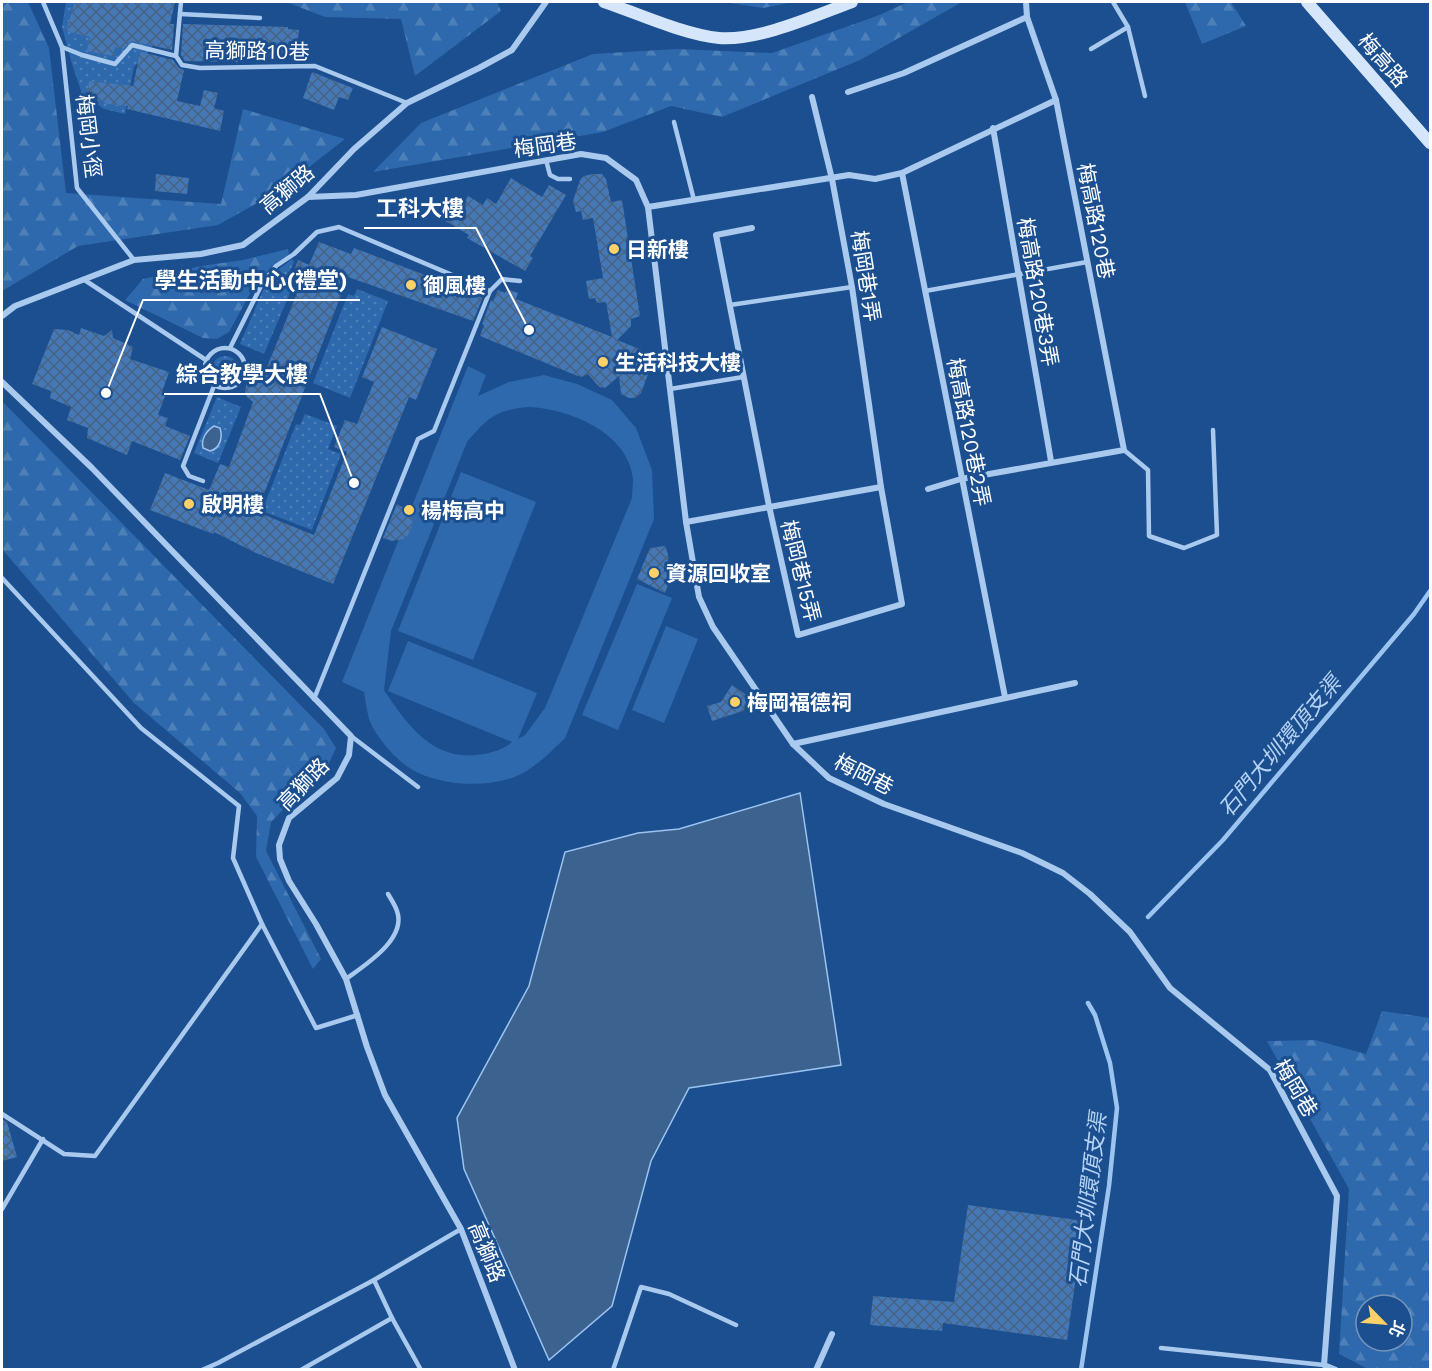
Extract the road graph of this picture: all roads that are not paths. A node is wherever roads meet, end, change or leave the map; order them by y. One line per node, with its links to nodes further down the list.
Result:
1 (43, 2): 13 (lane, 梅岡小徑)
2 (181, 2): 9 (lane, 高獅路10巷)
3 (546, 2): 20 (street, 高獅路)
4 (604, 2): 5 (street)
5 (852, 2)
6 (1026, 2): 10 (street, 梅高路120巷)
7 (1113, 2): 12 (lane)
8 (1307, 2): 23 (street, 梅高路)
9 (180, 14): 11 (lane, 高獅路10巷); 15 (lane, 高獅路10巷)
10 (1027, 17): 16 (street); 19 (street, 梅高路120巷)
11 (260, 18)
12 (1128, 27): 14 (lane); 17 (lane)
13 (62, 47): 15 (lane, 高獅路10巷); 32 (lane, 梅岡小徑)
14 (1091, 49)
15 (176, 56): 20 (lane, 高獅路10巷)
16 (848, 92)
17 (1145, 96)
18 (812, 97): 27 (street, 梅岡巷1弄)
19 (1056, 100): 22 (street); 33 (street, 梅高路120巷)
20 (407, 103): 28 (street, 高獅路)
21 (674, 122): 29 (lane)
22 (993, 128): 25 (street); 34 (street, 梅高路120巷3弄)
23 (1431, 143)
24 (546, 160): 26 (lane); 28 (street, 梅岡巷); 30 (street, 梅岡巷)
25 (902, 173): 27 (street); 39 (street, 梅高路120巷2弄)
26 (570, 179)
27 (832, 179): 29 (street); 37 (street, 梅岡巷1弄)
28 (308, 197): 32 (street, 高獅路)
29 (694, 200): 30 (street)
30 (648, 207): 48 (street, 梅岡巷)
31 (752, 228): 40 (street, 梅岡巷15弄)
32 (134, 260): 35 (street, 高獅路)
33 (1087, 262): 34 (lane); 50 (street, 梅高路120巷)
34 (1018, 274): 39 (lane); 51 (street, 梅高路120巷3弄)
35 (83, 279): 41 (street, 高獅路); 43 (lane)
36 (520, 281): 38 (lane)
37 (852, 287): 40 (lane); 45 (street, 梅岡巷1弄)
38 (490, 291): 42 (lane); 61 (lane)
39 (925, 291): 52 (street, 梅高路120巷2弄)
40 (730, 305): 44 (street, 梅岡巷15弄)
41 (2, 316)
42 (230, 348): 43 (lane); 47 (lane)
43 (206, 360): 47 (lane)
44 (743, 377): 48 (lane); 56 (street, 梅岡巷15弄)
45 (866, 379): 54 (street, 梅岡巷15弄)
46 (2, 382): 61 (street)
47 (214, 386): 53 (lane)
48 (670, 389): 57 (street, 梅岡巷)
49 (1213, 430): 50 (lane)
50 (1125, 450): 51 (street)
51 (1051, 461): 52 (street)
52 (962, 479): 55 (street); 60 (street, 梅高路120巷2弄)
53 (203, 481)
54 (881, 487): 56 (street, 梅岡巷15弄); 56 (street, 梅岡巷15弄)
55 (928, 489)
56 (769, 506): 57 (street, 梅岡巷15弄)
57 (686, 522): 63 (street, 梅岡巷)
58 (2, 578): 66 (lane)
59 (1075, 683): 60 (street)
60 (1005, 697): 63 (street)
61 (314, 699): 62 (street)
62 (351, 736): 64 (lane); 67 (street, 高獅路)
63 (794, 744): 79 (street, 梅岡巷)
64 (418, 787)
65 (388, 894): 67 (lane)
66 (262, 924): 68 (lane); 70 (lane)
67 (346, 979): 68 (street, 高獅路)
68 (358, 1015): 72 (street, 高獅路)
69 (2, 1114): 70 (lane)
70 (43, 1139): 71 (lane)
71 (2, 1209)
72 (461, 1229): 73 (lane); 84 (street, 高獅路)
73 (374, 1280): 74 (lane); 78 (lane)
74 (392, 1318): 82 (lane); 83 (lane)
75 (736, 1325): 85 (lane)
76 (832, 1334): 86 (street)
77 (1161, 1348): 79 (lane)
78 (218, 1364): 80 (lane); 81 (lane)
79 (1324, 1365): 87 (street)
80 (202, 1370)
81 (221, 1370)
82 (301, 1370)
83 (421, 1370)
84 (515, 1370)
85 (613, 1370)
86 (816, 1370)
87 (1336, 1370)

